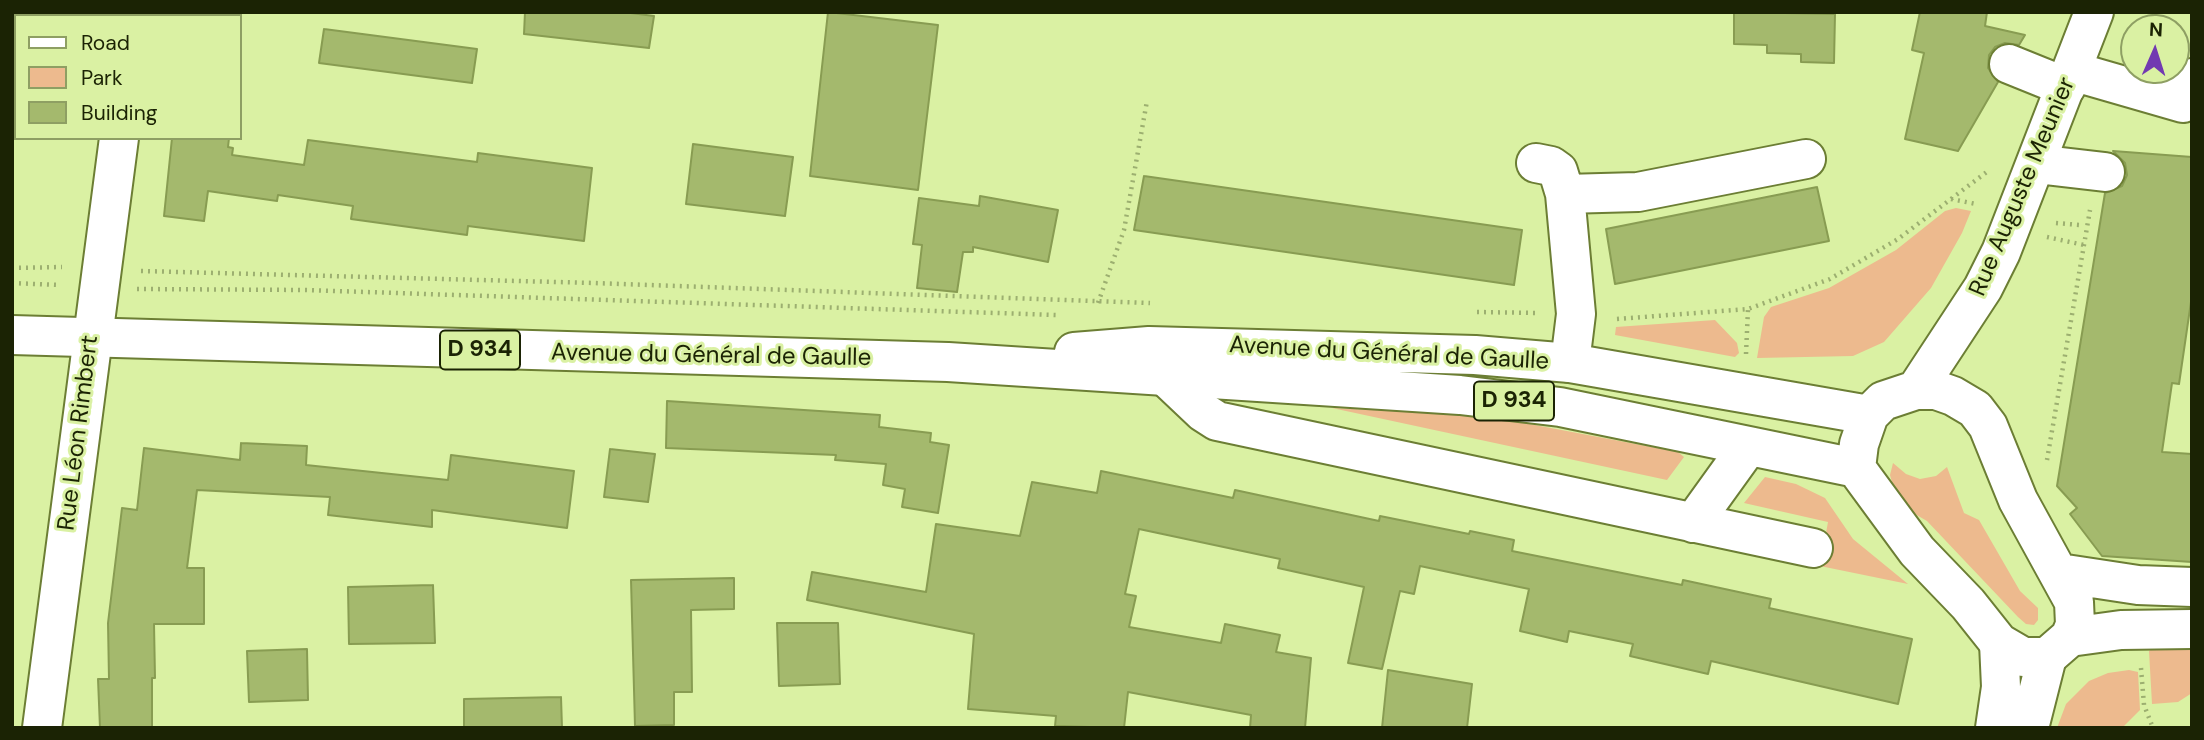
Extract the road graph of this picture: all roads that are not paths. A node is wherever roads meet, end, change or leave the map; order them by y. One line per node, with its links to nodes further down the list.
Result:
1 (2094, 12): 4 (main road, Rue Auguste Meunier)
2 (2008, 64): 4 (main road)
3 (2192, 78): 4 (main road)
4 (2069, 79): 8 (main road, Rue Auguste Meunier)
5 (118, 140): 12 (main road, Rue Léon Rimbert)
6 (1806, 159): 10 (main road)
7 (1536, 163): 10 (main road)
8 (2036, 164): 9 (main road); 16 (main road, Rue Auguste Meunier)
9 (2105, 172)
10 (1565, 194): 14 (main road)
11 (12, 335): 12 (main road, Avenue du Général de Gaulle / D 934)
12 (92, 337): 13 (main road, Avenue du Général de Gaulle / D 934); 27 (main road, Rue Léon Rimbert)
13 (948, 362): 14 (main road, Avenue du Général de Gaulle / D 934); 15 (main road, Avenue du Général de Gaulle / D 934)
14 (1570, 363): 17 (main road, Avenue du Général de Gaulle / D 934)
15 (1166, 377): 18 (main road, Avenue du Général de Gaulle / D 934); 20 (main road)
16 (1916, 390): 17 (main road); 22 (main road)
17 (1869, 415): 19 (main road)
18 (1747, 448): 19 (main road, Avenue du Général de Gaulle / D 934); 20 (main road)
19 (1856, 468): 25 (main road)
20 (1693, 523): 21 (main road)
21 (1813, 548)
22 (2059, 573): 23 (main road); 26 (main road)
23 (2192, 587)
24 (2192, 629): 26 (main road)
25 (1999, 643): 26 (main road); 28 (main road)
26 (2059, 647): 29 (main road)
27 (42, 728)
28 (1995, 728)
29 (2029, 728)

